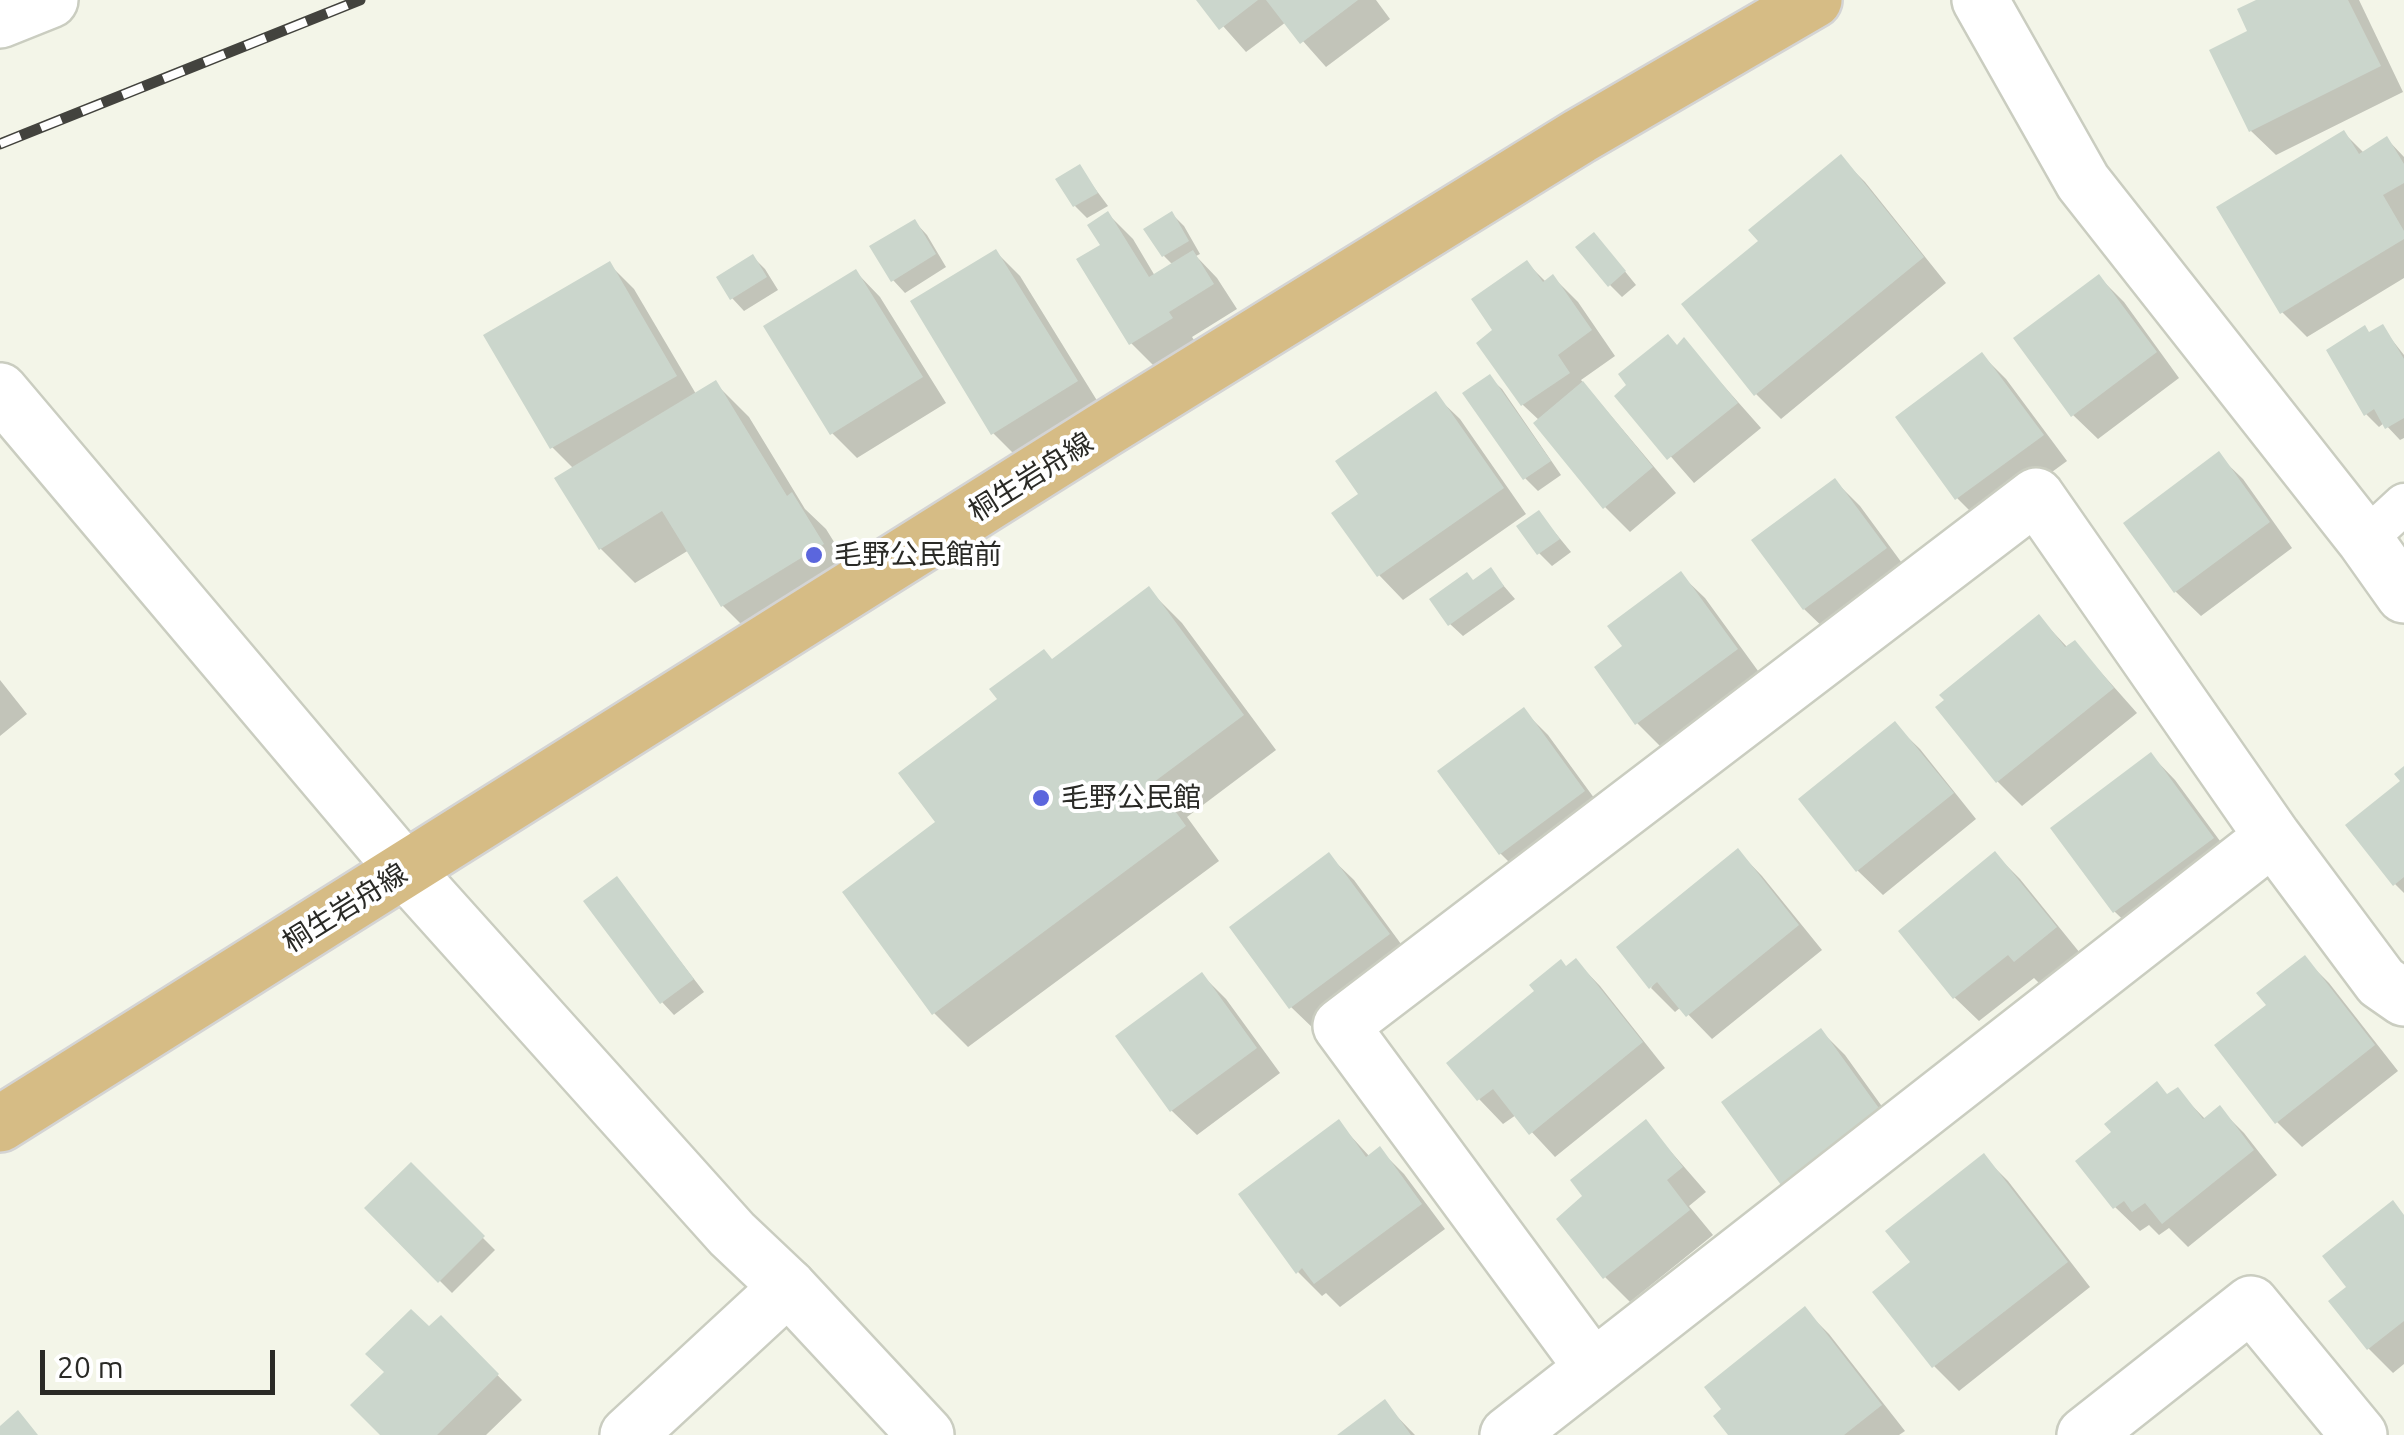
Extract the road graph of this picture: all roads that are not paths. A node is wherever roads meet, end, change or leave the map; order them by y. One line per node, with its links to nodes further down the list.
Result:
1 (50, 0): 4 (street)
2 (1814, 0): 9 (main road, 桐生岩舟線)
3 (1980, 0): 6 (street)
4 (0, 20)
5 (0, 391): 9 (street)
6 (2385, 522): 7 (street)
7 (2404, 595)
8 (2274, 837): 10 (street); 13 (street); 13 (street)
9 (405, 870): 11 (main road, 桐生岩舟線); 12 (street)
10 (2404, 998)
11 (0, 1124)
12 (788, 1287): 14 (street); 15 (street)
13 (1593, 1368): 16 (street)
14 (628, 1435)
15 (926, 1435)
16 (1508, 1435)
17 (2085, 1435): 18 (street)
18 (2359, 1435)

